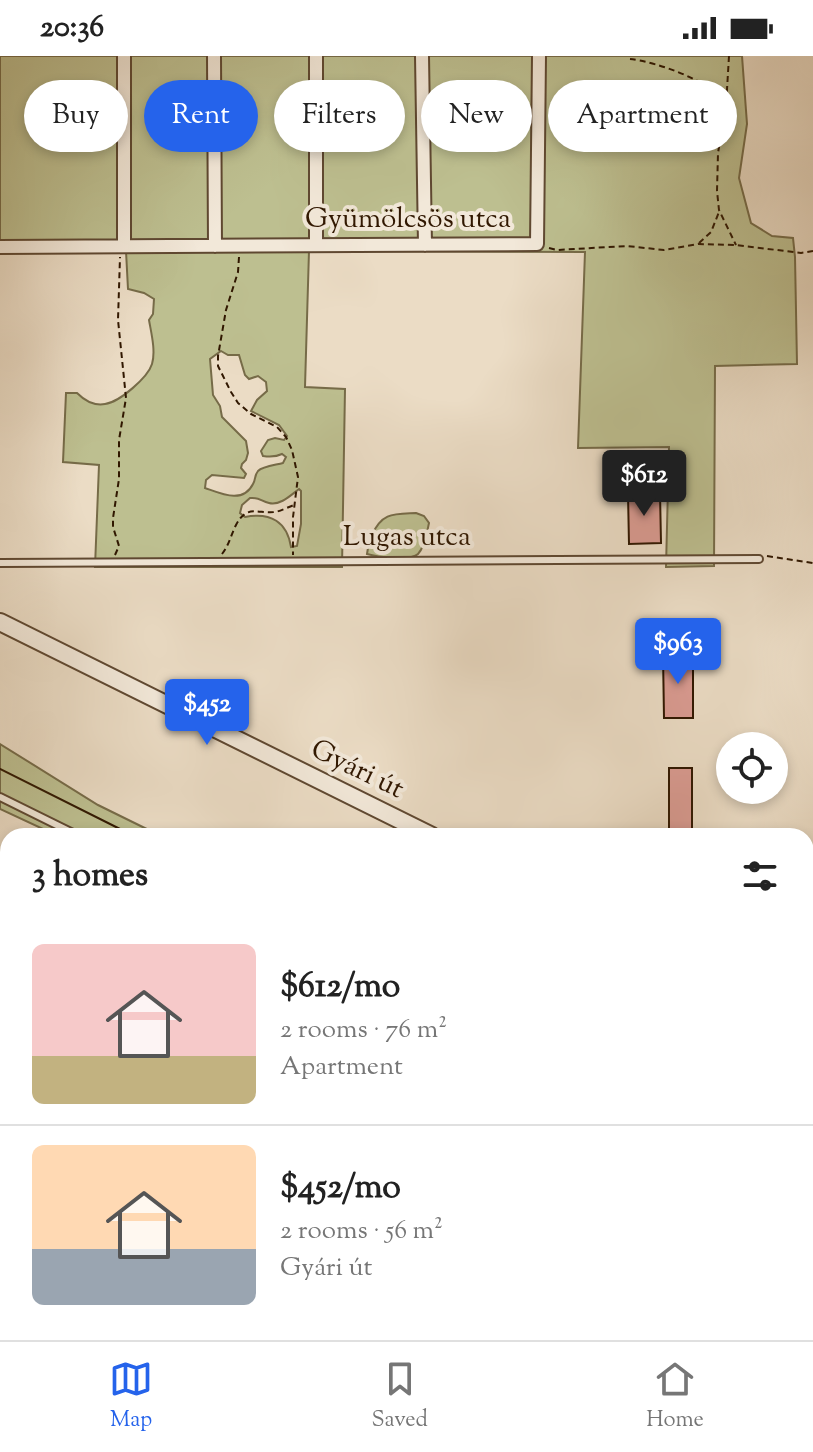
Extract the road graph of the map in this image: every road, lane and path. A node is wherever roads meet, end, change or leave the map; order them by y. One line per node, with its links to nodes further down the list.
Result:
1 (124, 56): 17 (street)
2 (214, 56): 18 (street)
3 (316, 56): 14 (street)
4 (422, 56): 15 (street)
5 (539, 56): 12 (street)
6 (729, 56): 9 (path)
7 (630, 59): 8 (path)
8 (693, 80)
9 (728, 80)
10 (718, 152): 11 (path)
11 (719, 210): 13 (path); 16 (path)
12 (537, 244): 13 (path, Gyümölcsös utca); 15 (street, Gyümölcsös utca)
13 (698, 244): 16 (path, Gyümölcsös utca)
14 (316, 245): 15 (street, Gyümölcsös utca); 19 (street, Gyümölcsös utca)
15 (425, 245)
16 (736, 245): 21 (path, Gyümölcsös utca)
17 (122, 246): 18 (street, Gyümölcsös utca); 20 (street, Gyümölcsös utca); 25 (path)
18 (215, 246): 19 (street, Gyümölcsös utca)
19 (238, 246): 22 (path)
20 (0, 247)
21 (813, 251)
22 (295, 505): 24 (path); 27 (path)
23 (759, 559): 24 (lane, Lugas utca); 28 (path)
24 (293, 560): 27 (lane, Lugas utca)
25 (109, 562): 26 (lane, Lugas utca); 27 (lane, Lugas utca)
26 (0, 563)
27 (212, 563)
28 (813, 563)
29 (0, 622): 32 (street, Gyári út)
30 (0, 797): 31 (lane)
31 (63, 828)
32 (416, 828)

